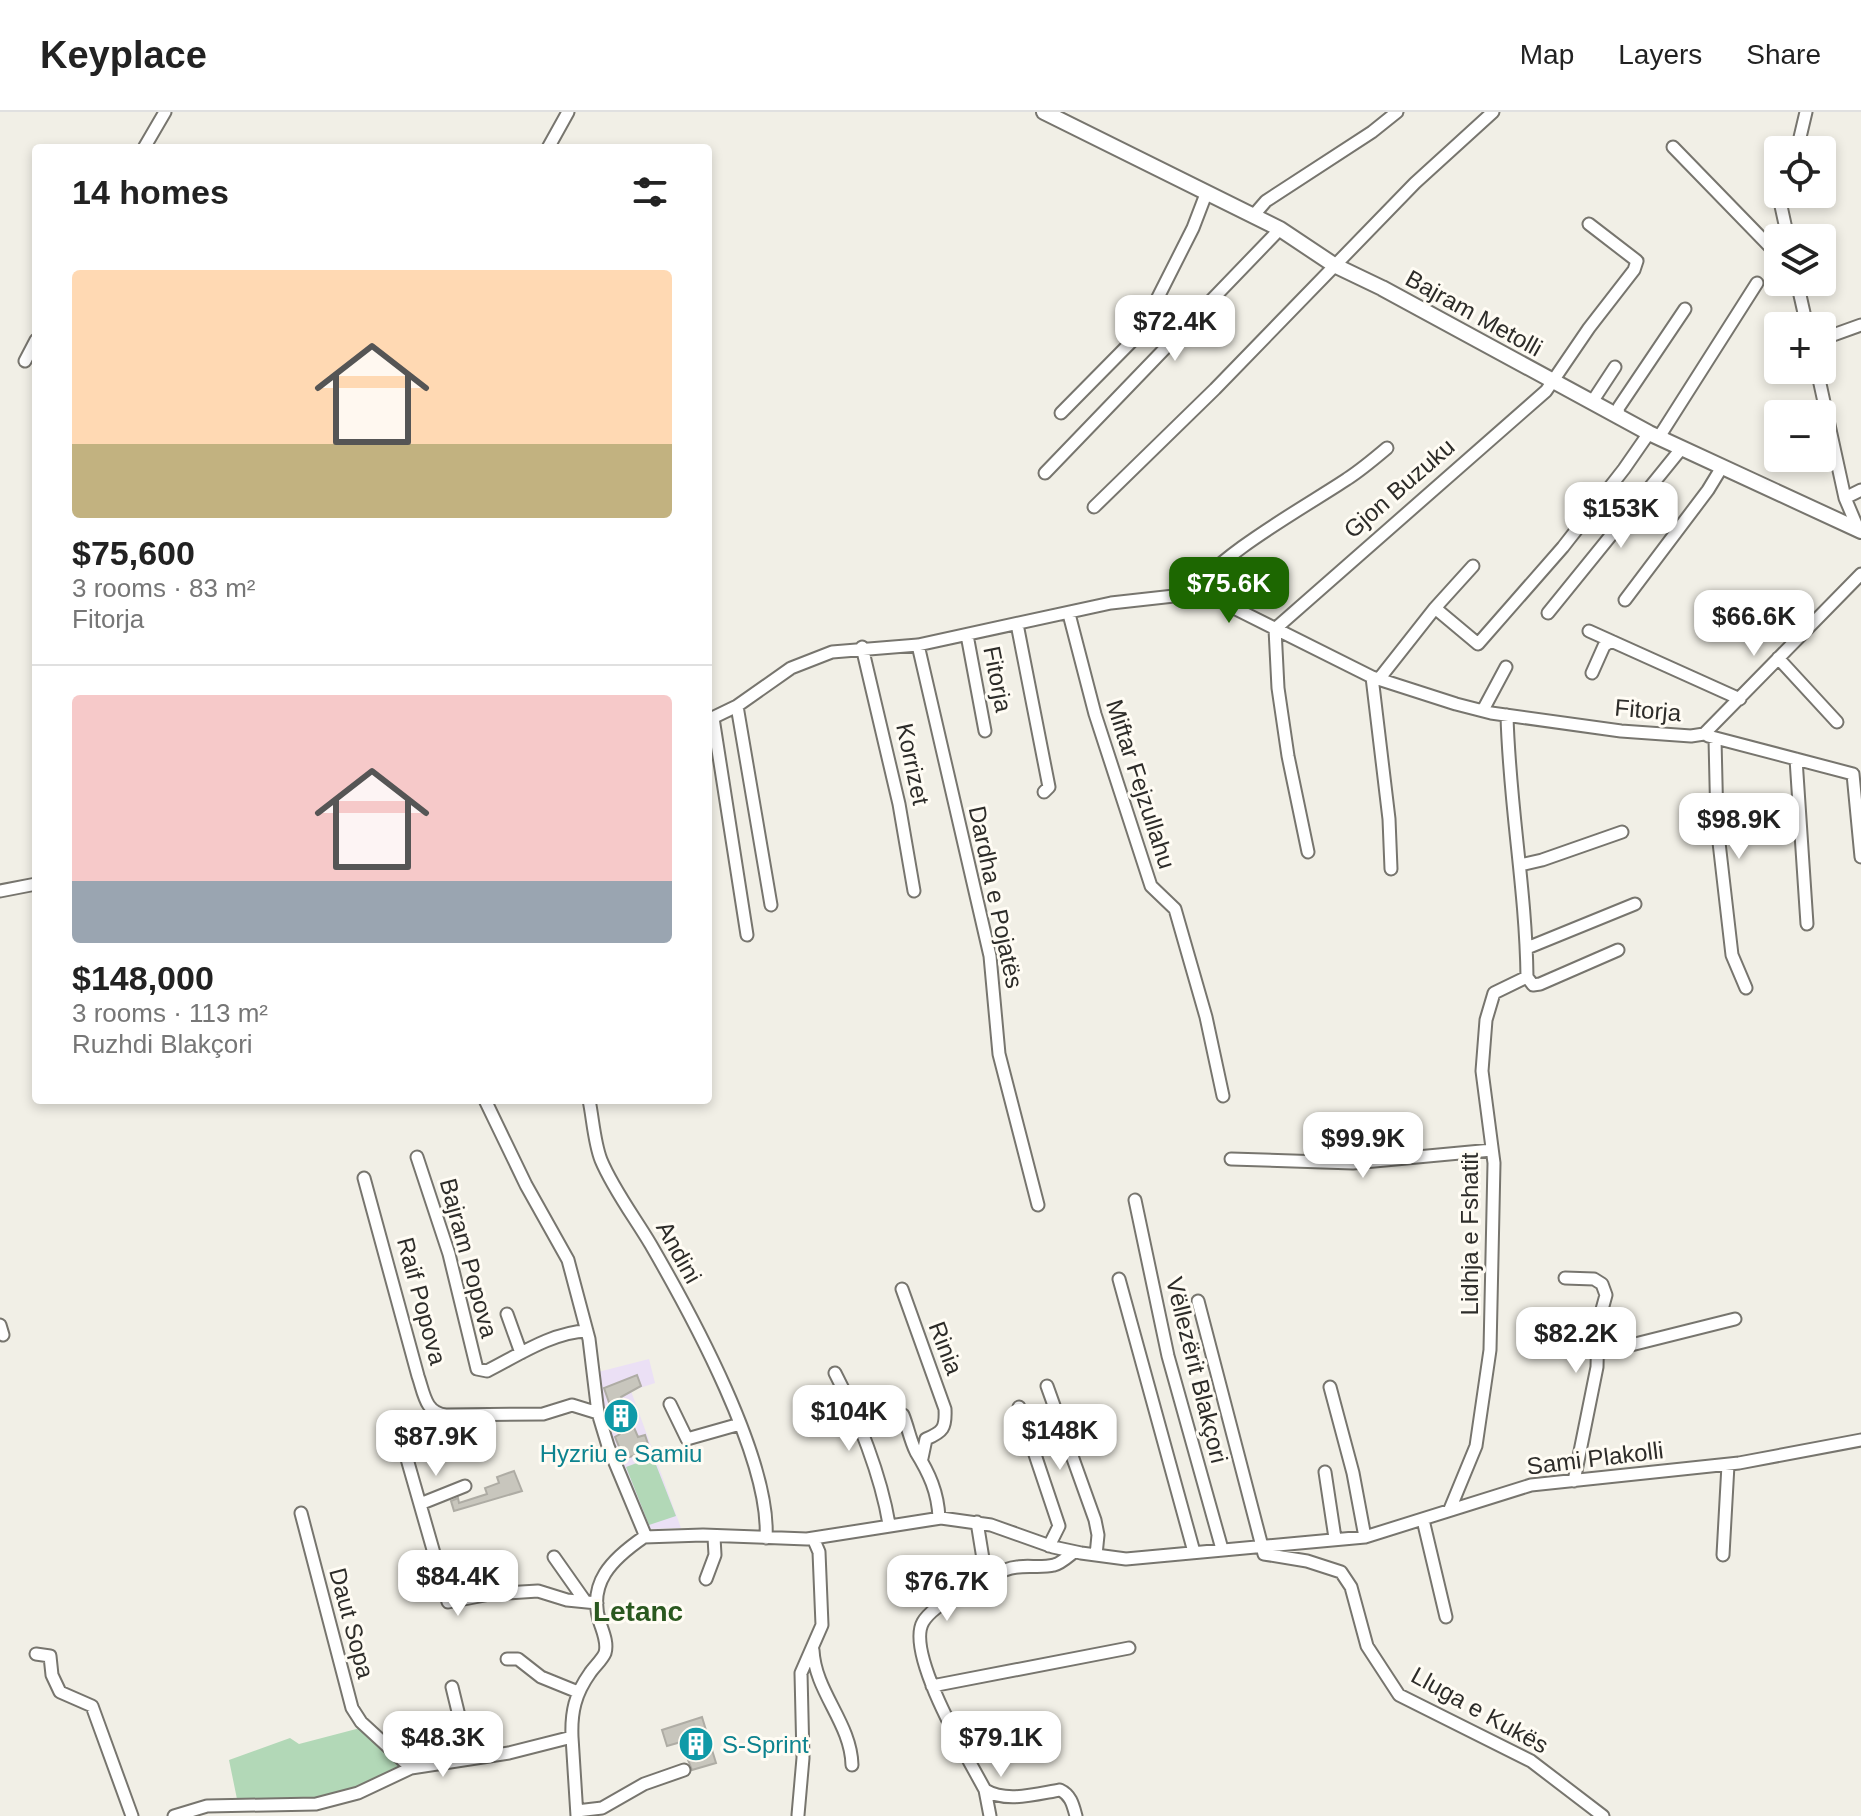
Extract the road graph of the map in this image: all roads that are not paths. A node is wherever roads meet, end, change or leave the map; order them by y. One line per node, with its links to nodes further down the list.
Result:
1 (165, 112): 8 (street)
2 (568, 112): 9 (street)
3 (1044, 112): 11 (main road, Bajram Metolli)
4 (1397, 112): 12 (street)
5 (1493, 112): 16 (street)
6 (1806, 112): 7 (street)
7 (1800, 136)
8 (146, 144)
9 (550, 144)
10 (1673, 147): 15 (street)
11 (1206, 194): 12 (main road, Bajram Metolli); 27 (street)
12 (1253, 216): 14 (main road, Bajram Metolli)
13 (1589, 224): 24 (street, Gjon Buzuku)
14 (1280, 229): 16 (main road, Bajram Metolli); 33 (street)
15 (1764, 241)
16 (1334, 265): 24 (main road, Bajram Metolli); 36 (street)
17 (1757, 283): 29 (street)
18 (1685, 309): 28 (street)
19 (1861, 325): 20 (street)
20 (1836, 334)
21 (32, 348): 22 (street)
22 (25, 361)
23 (1615, 367): 26 (street)
24 (1552, 381): 26 (main road, Bajram Metolli); 46 (street, Gjon Buzuku)
25 (1820, 384): 35 (street)
26 (1592, 402): 28 (main road, Bajram Metolli)
27 (1061, 413)
28 (1617, 416): 29 (main road, Bajram Metolli)
29 (1654, 435): 31 (main road, Bajram Metolli); 42 (street)
30 (1387, 448): 40 (street)
31 (1681, 449): 32 (main road, Bajram Metolli); 43 (street)
32 (1722, 467): 37 (main road, Bajram Metolli); 41 (street)
33 (1045, 473)
34 (1861, 490): 35 (street)
35 (1845, 498): 37 (street)
36 (1094, 507)
37 (1860, 531)
38 (1473, 566): 42 (street)
39 (1861, 574): 52 (street, Fitorja)
40 (1192, 596): 44 (street, Fitorja); 46 (street, Fitorja)
41 (1625, 600)
42 (1435, 608): 55 (street)
43 (1548, 613)
44 (1069, 614): 45 (street, Fitorja); 84 (street, Miftar Fejzullahu)
45 (1017, 624): 48 (street, Fitorja); 67 (street, Fitorja)
46 (1275, 629): 55 (street, Fitorja); 69 (street)
47 (1589, 631): 49 (street)
48 (967, 635): 50 (street, Fitorja); 63 (street, Fitorja)
49 (1611, 641): 54 (street); 56 (street)
50 (918, 645): 51 (street); 92 (street, Dardha e Pojatës)
51 (862, 647): 57 (street); 75 (street, Korrizet)
52 (1778, 658): 56 (street, Fitorja); 61 (street)
53 (1506, 667): 58 (street)
54 (1592, 673)
55 (1375, 678): 58 (street, Fitorja); 72 (street)
56 (1740, 699): 64 (street, Fitorja)
57 (737, 706): 60 (street); 77 (street)
58 (1483, 710): 59 (street, Fitorja)
59 (1507, 715): 64 (street, Fitorja); 71 (street)
60 (712, 718)
61 (1837, 722)
62 (712, 731): 79 (street)
63 (985, 731)
64 (1710, 736): 65 (street); 83 (street)
65 (1796, 759): 66 (street); 78 (street)
66 (1857, 771): 70 (street)
67 (1044, 792)
68 (1622, 832): 71 (street)
69 (1308, 852)
70 (1861, 857)
71 (1520, 865): 80 (street)
72 (1391, 869)
73 (32, 885): 74 (street)
74 (0, 891)
75 (914, 891)
76 (1635, 904): 80 (street)
77 (771, 905)
78 (1807, 924)
79 (747, 935)
80 (1527, 948): 82 (street)
81 (1618, 950): 82 (street, Lidhja e Fshatit)
82 (1527, 977): 87 (street, Lidhja e Fshatit)
83 (1746, 988)
84 (1223, 1096)
85 (487, 1104): 99 (street)
86 (590, 1104): 110 (street, Andini)
87 (1492, 1150): 89 (street); 118 (street, Lidhja e Fshatit)
88 (417, 1157): 100 (street, Bajram Popova)
89 (1231, 1159)
90 (364, 1178): 107 (street, Raif Popova)
91 (1135, 1200): 132 (street, Vëllezërit Blakçori)
92 (1038, 1205)
93 (1565, 1278): 101 (street)
94 (1119, 1279): 134 (street)
95 (902, 1289): 112 (street, Rinia)
96 (1198, 1301): 130 (street)
97 (507, 1314): 100 (street, Bajram Popova)
98 (1735, 1319): 101 (street)
99 (587, 1331): 100 (street, Bajram Popova); 107 (street)
100 (521, 1353)
101 (1599, 1353): 115 (street)
102 (835, 1373): 123 (street)
103 (1047, 1386): 135 (street)
104 (1330, 1387): 126 (street)
105 (670, 1404): 110 (street)
106 (1019, 1407): 131 (street)
107 (598, 1413): 124 (street)
108 (895, 1415): 112 (street)
109 (397, 1424): 117 (street)
110 (740, 1424): 127 (street, Andini)
111 (1861, 1440): 113 (street, Sami Plakolli)
112 (922, 1458): 120 (street)
113 (1728, 1465): 115 (street, Sami Plakolli); 136 (street)
114 (1325, 1472): 129 (street)
115 (1574, 1481): 118 (street, Sami Plakolli)
116 (465, 1486): 117 (street)
117 (420, 1504): 140 (street)
118 (1450, 1509): 121 (street, Sami Plakolli)
119 (301, 1513): 152 (street, Daut Sopa)
120 (939, 1518): 122 (street, Sami Plakolli); 123 (street, Sami Plakolli)
121 (1423, 1520): 126 (street, Sami Plakolli); 141 (street)
122 (977, 1522): 131 (street, Sami Plakolli); 138 (street)
123 (889, 1524): 128 (street, Sami Plakolli)
124 (646, 1537): 125 (street, Sami Plakolli); 140 (street)
125 (714, 1537): 127 (street, Sami Plakolli); 139 (street)
126 (1365, 1537): 129 (street, Sami Plakolli)
127 (766, 1538): 128 (street, Sami Plakolli)
128 (813, 1538): 143 (street)
129 (1335, 1538): 130 (street, Sami Plakolli)
130 (1262, 1545): 132 (street, Sami Plakolli); 161 (street, Lluga e Kukës)
131 (1049, 1546): 133 (street, Sami Plakolli)
132 (1222, 1549): 134 (street, Sami Plakolli)
133 (1074, 1552): 135 (street, Sami Plakolli); 138 (street)
134 (1194, 1552): 135 (street, Sami Plakolli)
135 (1096, 1555)
136 (1723, 1555)
137 (554, 1557): 140 (street)
138 (993, 1576): 146 (street)
139 (706, 1579)
140 (591, 1602): 148 (street)
141 (1446, 1617)
142 (1129, 1648): 146 (street)
143 (813, 1649): 151 (street); 156 (street)
144 (36, 1654): 157 (street)
145 (507, 1659): 148 (street)
146 (932, 1686): 154 (street)
147 (452, 1687): 150 (street)
148 (578, 1692): 149 (street)
149 (572, 1737): 150 (street); 155 (street)
150 (469, 1757): 152 (street)
151 (852, 1765)
152 (411, 1768): 158 (street)
153 (684, 1770): 155 (street)
154 (985, 1790): 159 (street); 160 (street)
155 (577, 1814)
156 (798, 1815)
157 (132, 1816)
158 (174, 1816)
159 (990, 1816)
160 (1076, 1816)
161 (1603, 1816)

